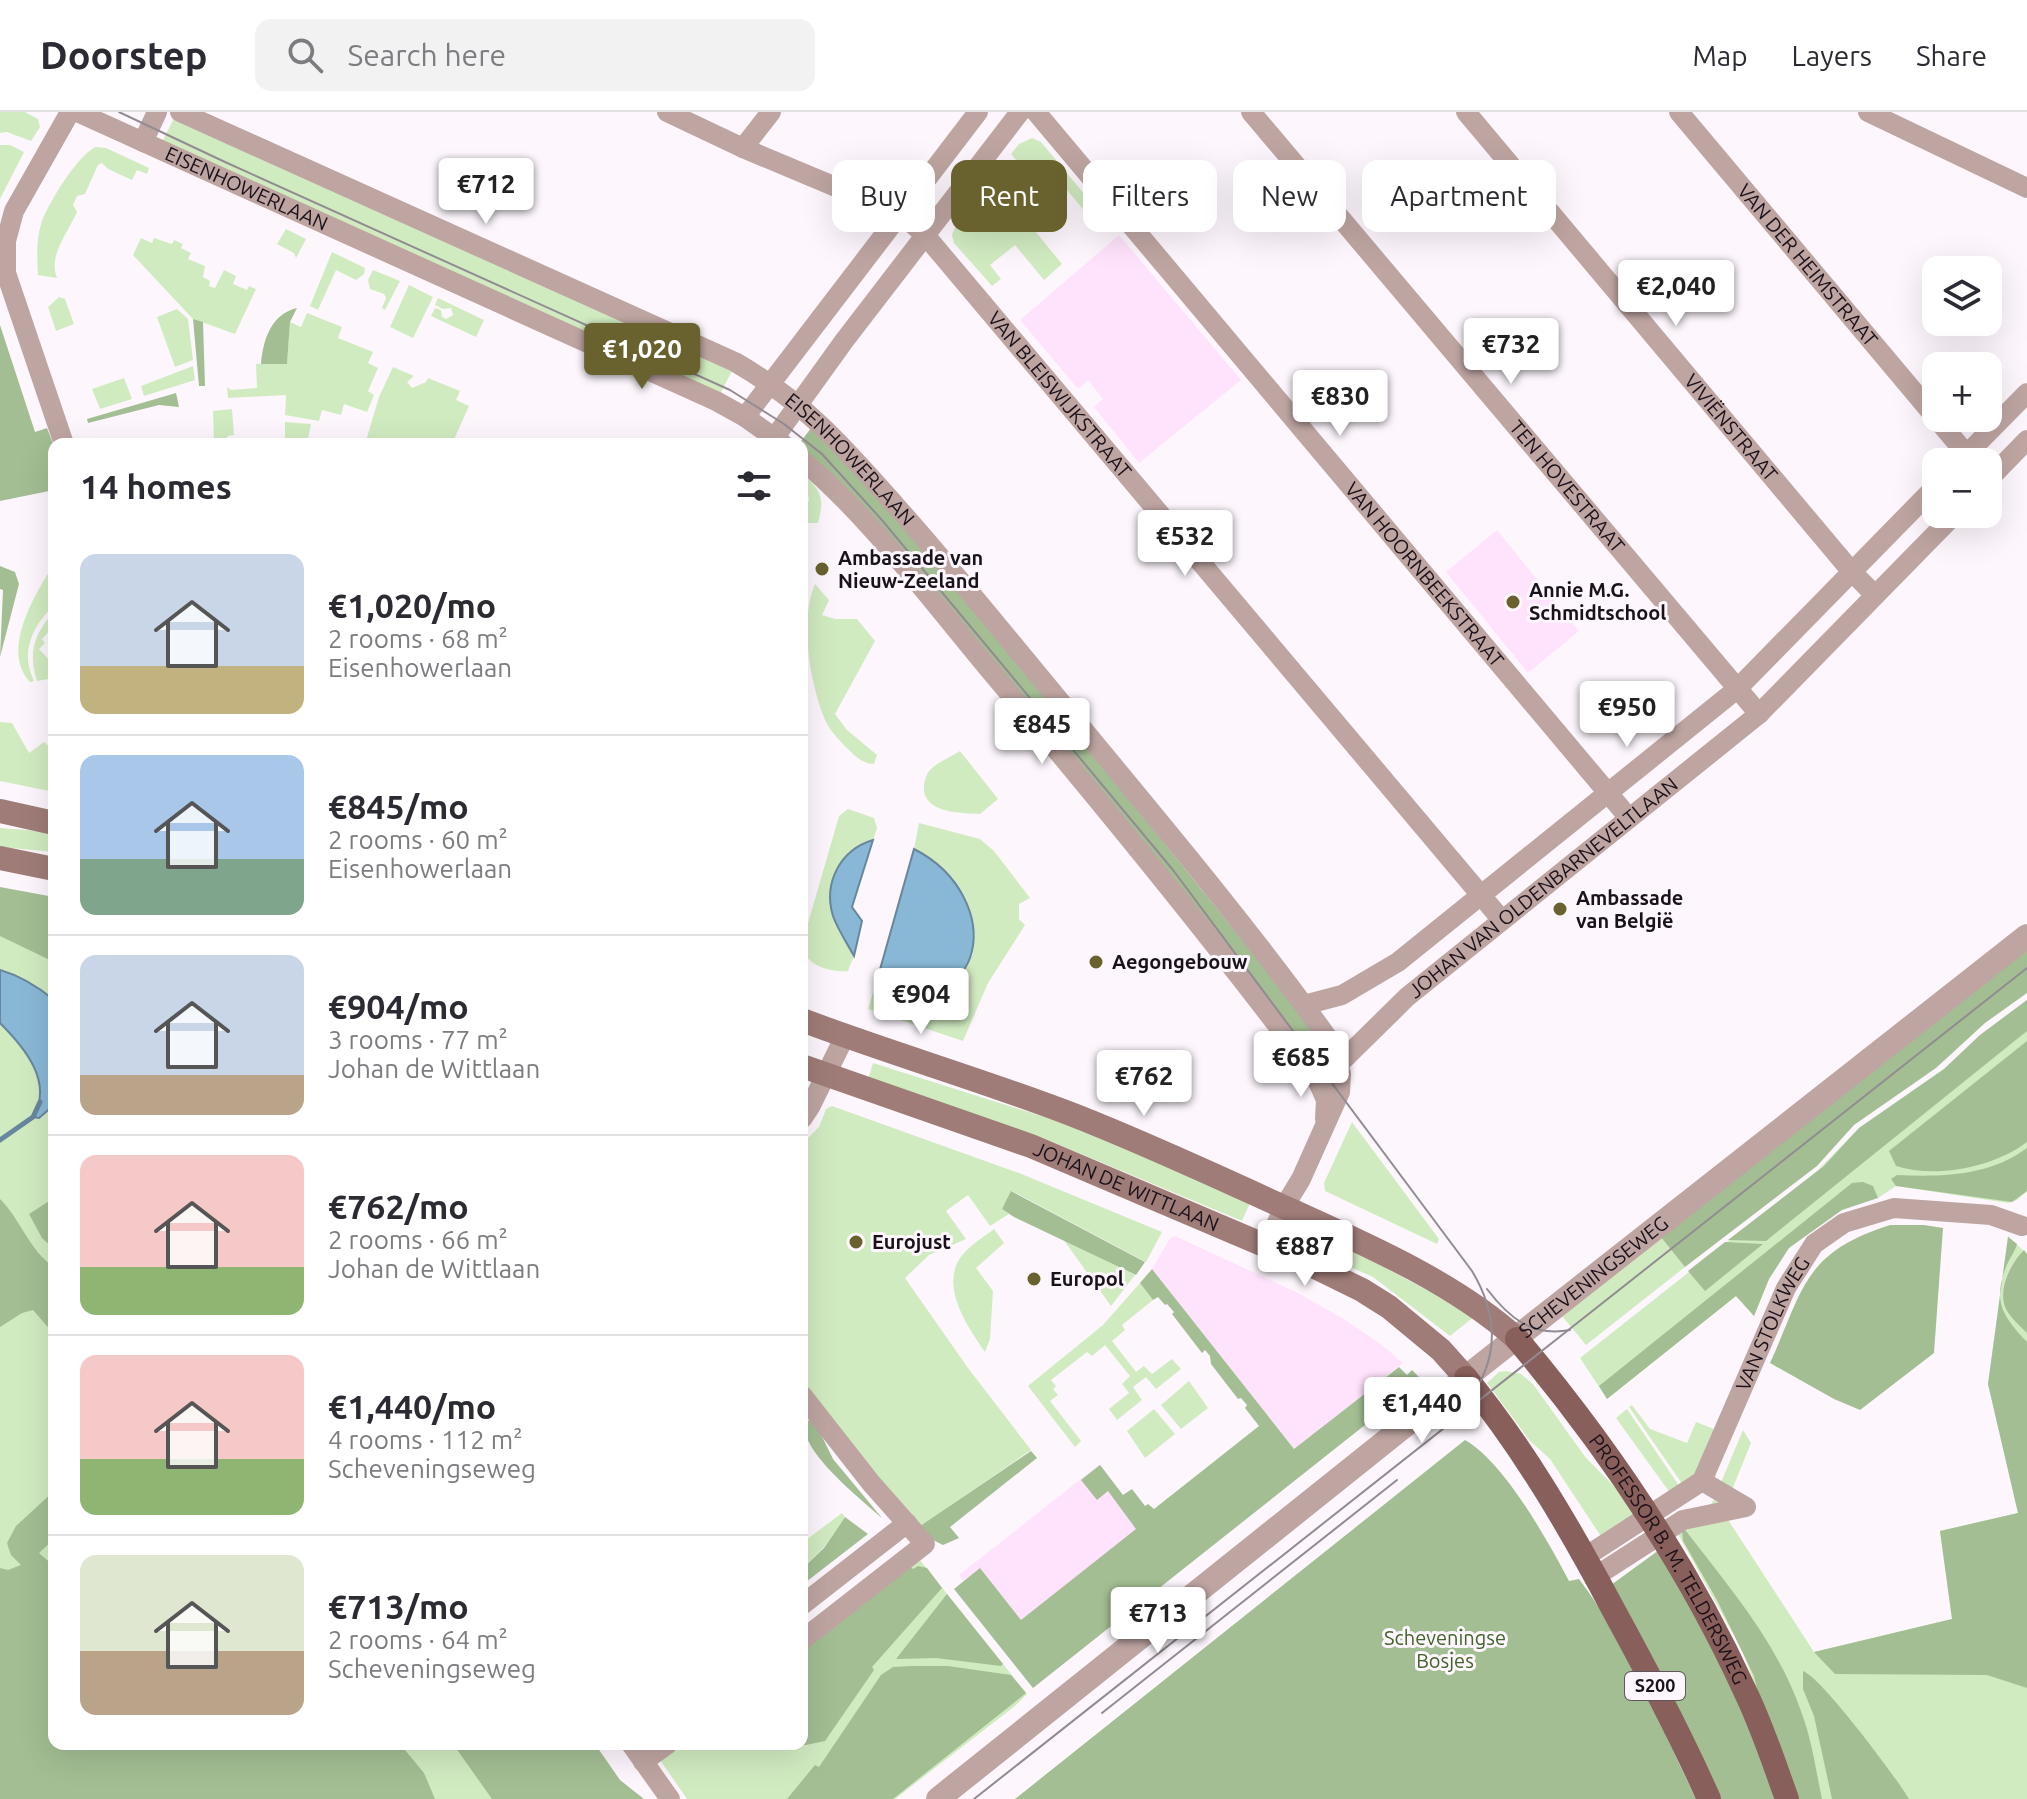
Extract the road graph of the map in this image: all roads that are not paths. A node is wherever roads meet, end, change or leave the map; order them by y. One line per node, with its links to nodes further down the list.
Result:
1 (70, 112): 28 (street)
2 (77, 112): 14 (street, EISENHOWERLAAN)
3 (157, 112): 14 (street)
4 (180, 112): 22 (street, EISENHOWERLAAN)
5 (667, 112): 15 (street, VAN BLEISWIJKSTRAAT)
6 (771, 112): 15 (street)
7 (978, 112): 16 (street)
8 (1020, 112): 21 (street)
9 (1036, 112): 42 (street, VAN HOORNBEEKSTRAAT)
10 (1251, 112): 40 (street, TEN HOVESTRAAT)
11 (1466, 112): 38 (street, VIVIËNSTRAAT)
12 (1679, 112): 24 (street, VAN DER HEIMSTRAAT)
13 (1868, 112): 18 (street)
14 (143, 142): 26 (street, EISENHOWERLAAN)
15 (743, 148): 17 (street, VAN BLEISWIJKSTRAAT)
16 (935, 169)
17 (832, 185)
18 (2027, 188)
19 (887, 232): 22 (street)
20 (922, 232): 21 (street, VAN BLEISWIJKSTRAAT)
21 (925, 235): 25 (street); 48 (street, VAN BLEISWIJKSTRAAT)
22 (770, 383): 25 (street, EISENHOWERLAAN); 26 (street)
23 (2027, 393): 33 (street)
24 (1922, 401)
25 (799, 405): 30 (street); 51 (street, EISENHOWERLAAN)
26 (745, 417): 29 (street, EISENHOWERLAAN)
27 (1947, 432): 32 (street, VAN DER HEIMSTRAAT)
28 (62, 438)
29 (776, 438)
30 (780, 438)
31 (2027, 440): 35 (street)
32 (1959, 448)
33 (1977, 448)
34 (808, 466): 58 (street, EISENHOWERLAAN)
35 (2002, 466)
36 (1922, 500): 38 (street, JOHAN VAN OLDENBARNEVELTLAAN)
37 (1941, 528): 39 (street, JOHAN VAN OLDENBARNEVELTLAAN)
38 (1852, 572): 39 (street, VIVIËNSTRAAT); 40 (street, JOHAN VAN OLDENBARNEVELTLAAN)
39 (1875, 595): 41 (street, JOHAN VAN OLDENBARNEVELTLAAN)
40 (1737, 689): 41 (street, TEN HOVESTRAAT); 42 (street, JOHAN VAN OLDENBARNEVELTLAAN)
41 (1759, 714): 44 (street, JOHAN VAN OLDENBARNEVELTLAAN)
42 (1609, 793): 44 (street, VAN HOORNBEEKSTRAAT); 48 (street, JOHAN VAN OLDENBARNEVELTLAAN)
43 (0, 811): 45 (main road)
44 (1629, 818): 49 (street, JOHAN VAN OLDENBARNEVELTLAAN)
45 (48, 822)
46 (0, 858): 47 (main road)
47 (48, 868)
48 (1480, 894): 49 (street, VAN BLEISWIJKSTRAAT); 51 (street, JOHAN VAN OLDENBARNEVELTLAAN)
49 (1501, 919): 54 (street, JOHAN VAN OLDENBARNEVELTLAAN)
50 (2027, 936): 62 (street, SCHEVENINGSEWEG)
51 (1304, 1005): 54 (street, EISENHOWERLAAN)
52 (808, 1022): 53 (main road)
53 (845, 1036): 56 (street); 59 (main road)
54 (1339, 1064): 58 (street, EISENHOWERLAAN)
55 (808, 1068): 56 (main road, JOHAN DE WITTLAAN / S200)
56 (825, 1074): 57 (street); 61 (main road, JOHAN DE WITTLAAN / S200)
57 (808, 1110)
58 (1321, 1134): 59 (street, EISENHOWERLAAN)
59 (1284, 1207): 61 (street, EISENHOWERLAAN); 62 (main road)
60 (2025, 1226): 65 (street, VAN STOLKWEG)
61 (1267, 1245): 63 (main road, JOHAN DE WITTLAAN / S200)
62 (1517, 1339): 63 (street, SCHEVENINGSEWEG); 67 (main road, PROFESSOR B. M. TELDERSWEG)
63 (1466, 1378): 68 (main road, S200); 75 (street, SCHEVENINGSEWEG)
64 (808, 1403): 66 (street)
65 (1702, 1481): 67 (street); 67 (street)
66 (907, 1523): 69 (street); 70 (street)
67 (1654, 1526): 68 (street); 77 (main road, PROFESSOR B. M. TELDERSWEG)
68 (1590, 1566): 76 (main road, S200)
69 (808, 1600)
70 (808, 1635)
71 (635, 1750): 73 (street)
72 (660, 1750): 73 (street)
73 (643, 1762): 74 (street)
74 (670, 1799)
75 (938, 1799)
76 (1709, 1799)
77 (1787, 1799)

